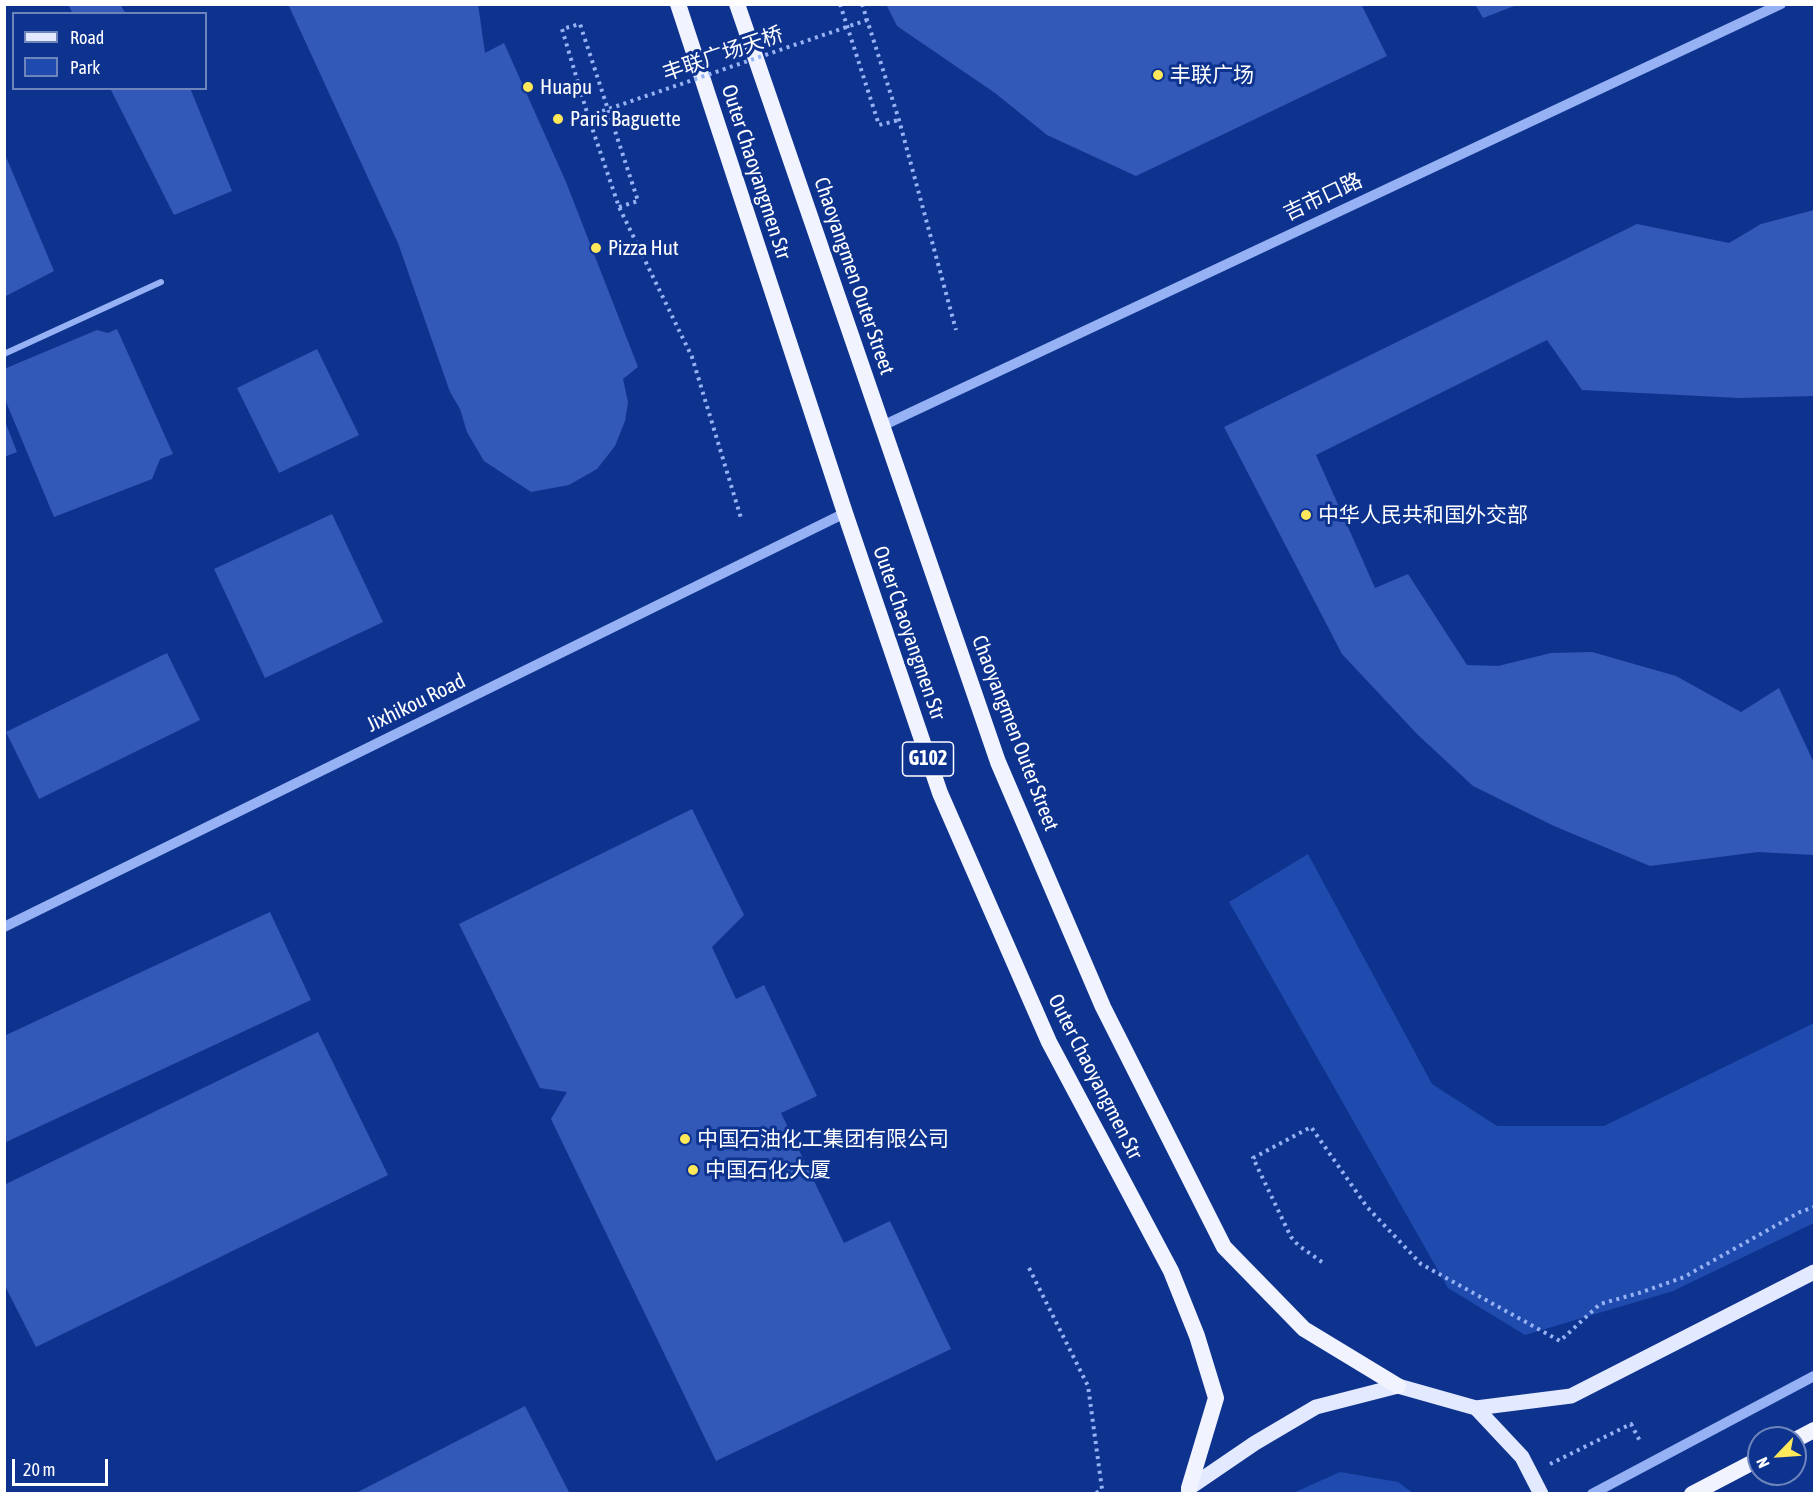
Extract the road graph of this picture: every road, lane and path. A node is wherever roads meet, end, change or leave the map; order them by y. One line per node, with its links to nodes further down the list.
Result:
1 (678, 4): 14 (highway, Outer Chaoyangmen Str / G102)
2 (737, 4): 13 (highway, Chaoyangmen Outer Street)
3 (840, 4): 8 (path)
4 (862, 4): 6 (path)
5 (1781, 4): 13 (street, 吉市口路)
6 (867, 20): 7 (path, 丰联广场天桥, bridge); 8 (path)
7 (588, 116): 9 (path); 9 (path)
8 (898, 120): 11 (path)
9 (619, 207): 15 (path)
10 (161, 282): 12 (street)
11 (956, 330)
12 (4, 354)
13 (882, 426): 22 (highway, Chaoyangmen Outer Street)
14 (845, 513): 16 (street, Jixhikou Road); 27 (highway, Outer Chaoyangmen Str / G102)
15 (741, 518)
16 (4, 927)
17 (1815, 1207): 18 (path)
18 (1322, 1262)
19 (1029, 1268): 28 (path)
20 (1815, 1272): 23 (main road)
21 (1815, 1376): 24 (street)
22 (1398, 1386): 23 (main road); 27 (main road)
23 (1476, 1408): 26 (main road)
24 (1652, 1462): 26 (path); 30 (street)
25 (1747, 1465): 31 (highway)
26 (1535, 1468): 29 (main road)
27 (1189, 1491)
28 (1095, 1494)
29 (1541, 1494)
30 (1592, 1494)
31 (1692, 1494)

